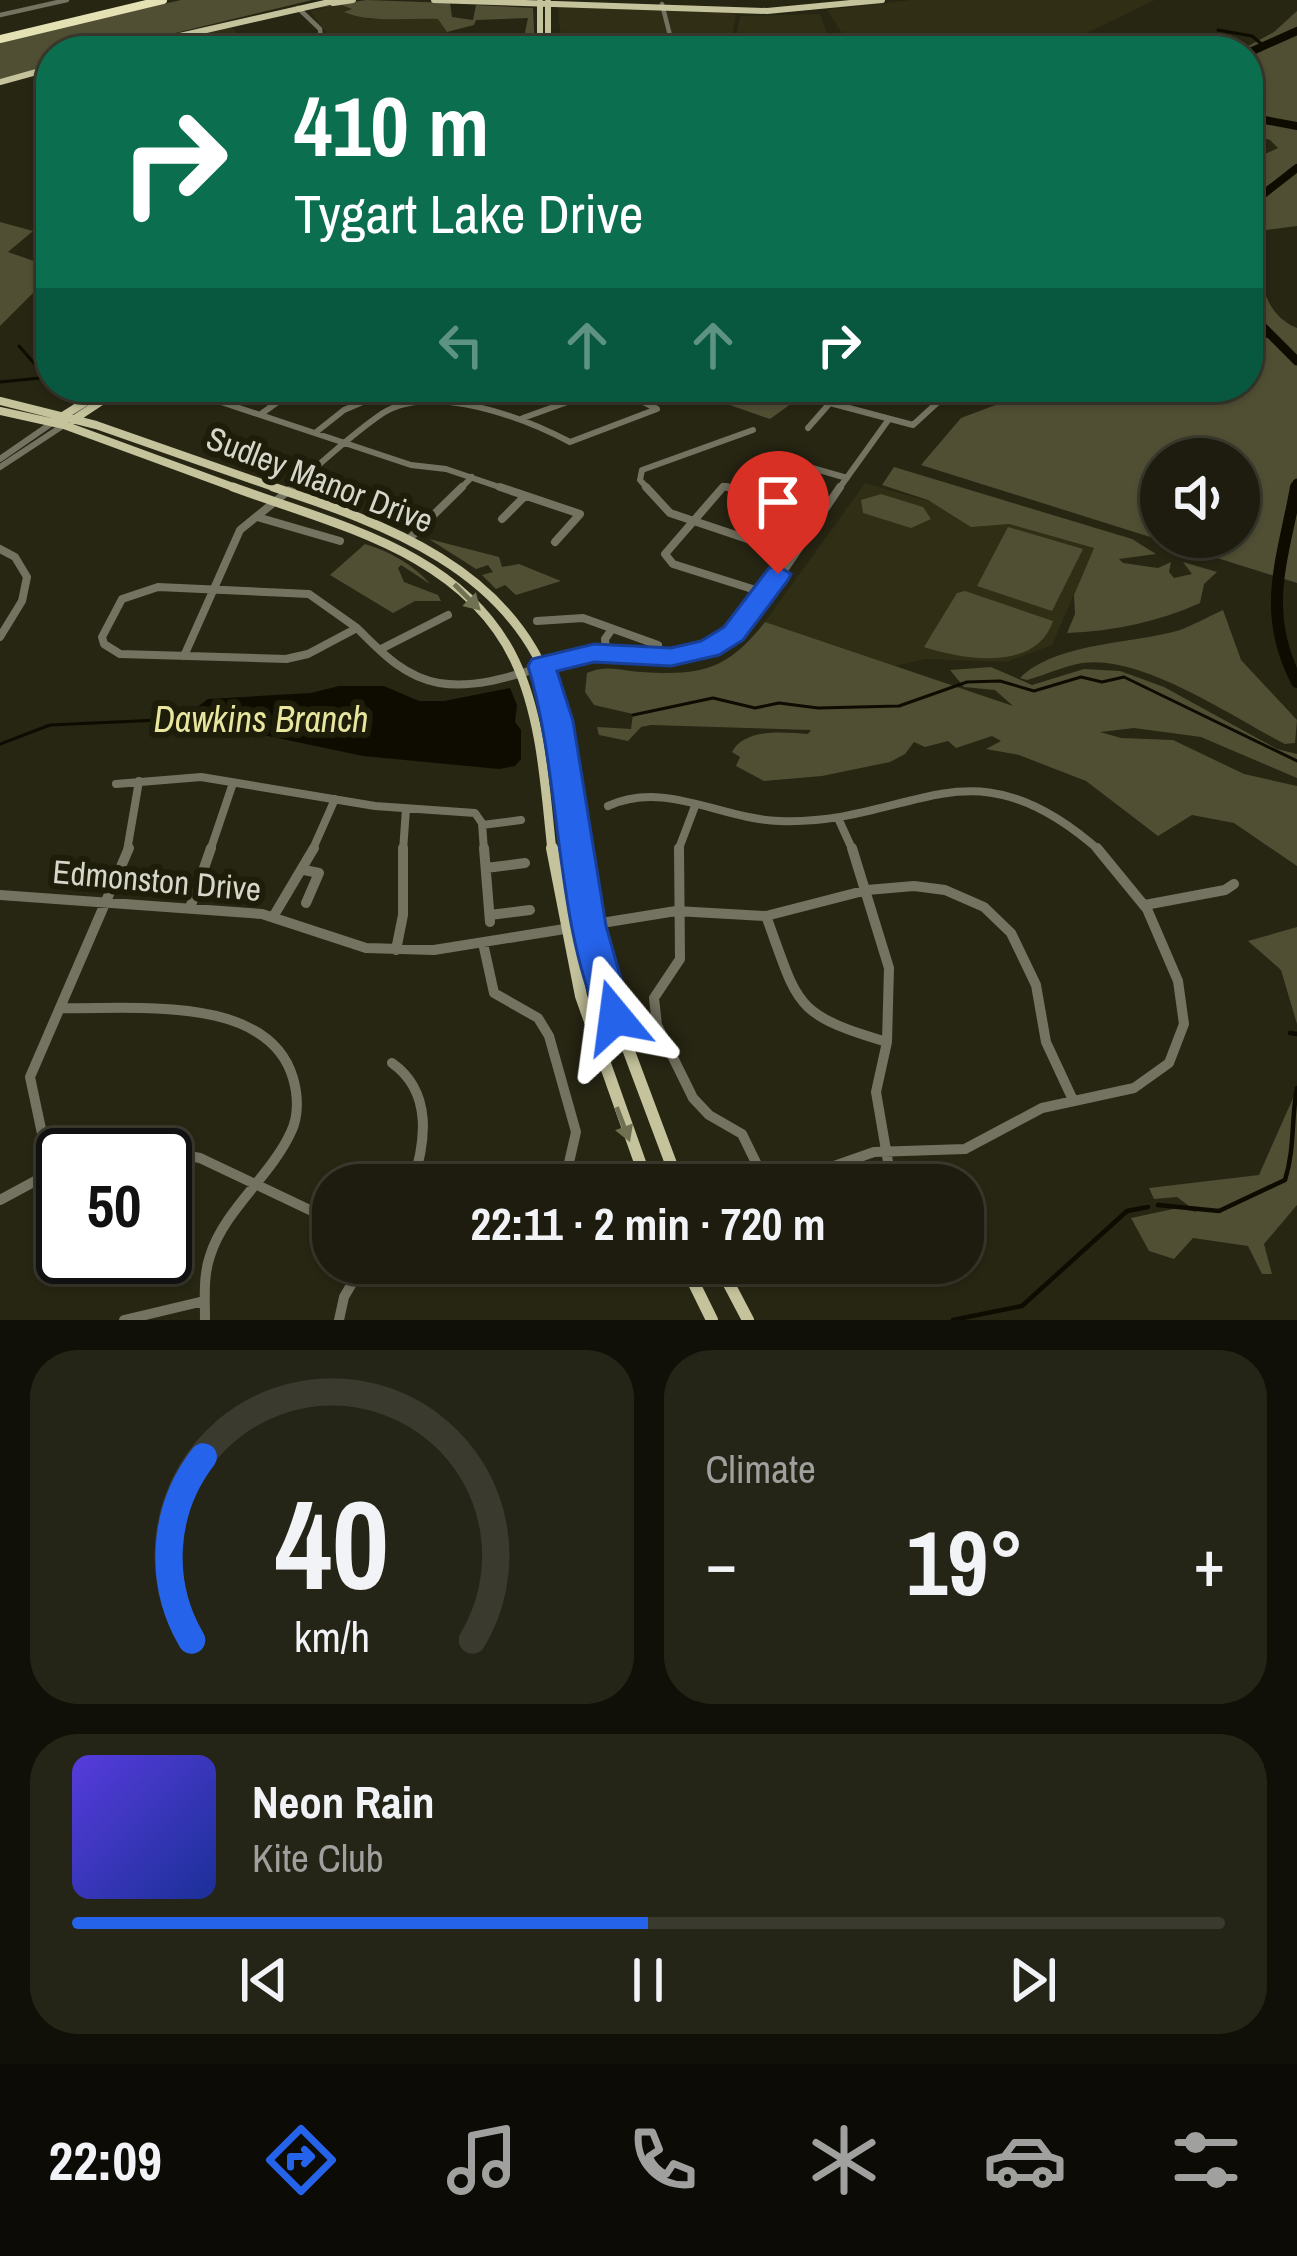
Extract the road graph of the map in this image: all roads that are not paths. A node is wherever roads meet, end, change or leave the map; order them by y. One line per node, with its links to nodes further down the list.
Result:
1 (67, 0): 14 (street)
2 (147, 0): 19 (highway)
3 (164, 0): 19 (highway)
4 (338, 0): 13 (main road)
5 (353, 0): 13 (main road)
6 (434, 0): 10 (main road)
7 (465, 0): 10 (main road)
8 (866, 0): 12 (main road)
9 (882, 0): 12 (main road)
10 (545, 2): 11 (main road); 12 (main road); 17 (main road)
11 (570, 2): 12 (main road)
12 (662, 5): 18 (street)
13 (298, 8): 15 (main road); 16 (street)
14 (0, 16)
15 (178, 36)
16 (321, 36)
17 (544, 36)
18 (670, 36)
19 (0, 37)
20 (36, 72): 21 (main road)
21 (0, 82)
22 (0, 401): 40 (main road, Sudley Manor Drive)
23 (89, 402): 40 (main road)
24 (96, 402): 40 (main road)
25 (221, 402): 37 (street)
26 (277, 402): 37 (street)
27 (370, 402): 43 (street)
28 (411, 402): 44 (street)
29 (429, 402): 38 (street)
30 (551, 402): 35 (street)
31 (568, 402): 35 (street)
32 (647, 402): 38 (street)
33 (941, 402): 39 (street)
34 (830, 403): 39 (street); 41 (street)
35 (559, 405): 38 (street)
36 (0, 411): 40 (main road, Sudley Manor Drive)
37 (260, 414): 43 (street)
38 (523, 418)
39 (889, 419): 47 (street)
40 (64, 420): 45 (street); 48 (main road, Sudley Manor Drive); 51 (main road, Sudley Manor Drive)
41 (808, 428)
42 (753, 430): 55 (street)
43 (314, 434): 44 (street)
44 (347, 444): 46 (street); 48 (street)
45 (0, 463)
46 (472, 478): 50 (street); 56 (street)
47 (848, 478): 49 (street); 52 (street)
48 (286, 492): 51 (street); 56 (main road, Sudley Manor Drive)
49 (757, 494): 52 (street); 55 (street)
50 (525, 496): 54 (street); 58 (street)
51 (274, 502): 53 (street); 74 (main road, Sudley Manor Drive, one-way to 74)
52 (822, 514): 60 (street)
53 (256, 517): 57 (street); 61 (street)
54 (502, 519)
55 (692, 520): 60 (street); 62 (street)
56 (409, 539): 73 (main road, Sudley Manor Drive)
57 (340, 541)
58 (555, 542)
59 (0, 549): 65 (street)
60 (792, 554): 62 (street)
61 (213, 589): 66 (street); 72 (street); 72 (street)
62 (765, 593): 71 (street)
63 (448, 615): 70 (street)
64 (537, 621): 67 (street)
65 (3, 627): 68 (street)
66 (357, 628): 70 (street); 72 (street)
67 (612, 629): 69 (street); 71 (street)
68 (0, 637)
69 (658, 645)
70 (381, 649): 74 (street)
71 (606, 652): 73 (street)
72 (184, 656)
73 (542, 666): 74 (street); 99 (main road, Sudley Manor Drive)
74 (521, 670): 100 (main road, Sudley Manor Drive)
75 (140, 781): 76 (street); 77 (street); 91 (street)
76 (233, 783): 78 (street); 94 (street)
77 (116, 784)
78 (335, 799): 81 (street); 87 (street)
79 (608, 806): 80 (street)
80 (695, 806): 82 (street); 96 (street)
81 (406, 809): 84 (street); 102 (street)
82 (838, 818): 89 (street); 93 (street)
83 (521, 820): 84 (street)
84 (482, 825): 86 (street)
85 (525, 863): 86 (street)
86 (486, 868): 95 (street)
87 (304, 870): 92 (street); 98 (street)
88 (1234, 884): 93 (street)
89 (867, 890): 97 (street, Edmonston Drive); 104 (street); 106 (street, Edmonston Drive)
90 (0, 895): 91 (street, Edmonston Drive)
91 (105, 902): 94 (street, Edmonston Drive); 103 (street)
92 (306, 903)
93 (1145, 905): 106 (street)
94 (190, 908): 98 (street, Edmonston Drive)
95 (530, 910)
96 (676, 911): 97 (street, Edmonston Drive); 99 (street, Edmonston Drive); 114 (street)
97 (766, 916): 104 (street)
98 (273, 917): 102 (street, Edmonston Drive)
99 (590, 926): 100 (street, Edmonston Drive); 113 (main road, Sudley Manor Drive)
100 (564, 930): 101 (street, Edmonston Drive); 112 (main road, Sudley Manor Drive, one-way to 112)
101 (483, 944): 102 (street, Edmonston Drive); 111 (street)
102 (396, 950)
103 (62, 1007): 107 (street); 118 (street)
104 (887, 1042): 108 (street)
105 (392, 1063): 110 (street)
106 (1073, 1100): 108 (street)
107 (41, 1128)
108 (885, 1152): 115 (street); 116 (street)
109 (192, 1156): 118 (street)
110 (417, 1164)
111 (569, 1164)
112 (640, 1164)
113 (671, 1164)
114 (757, 1164)
115 (836, 1164)
116 (888, 1164)
117 (36, 1179): 119 (street)
118 (255, 1184): 120 (street); 124 (street)
119 (0, 1200)
120 (312, 1211)
121 (352, 1284): 127 (street)
122 (694, 1284): 128 (main road)
123 (729, 1284): 129 (main road)
124 (204, 1301): 125 (street); 126 (street)
125 (124, 1320)
126 (205, 1320)
127 (339, 1320)
128 (712, 1320)
129 (748, 1320)

